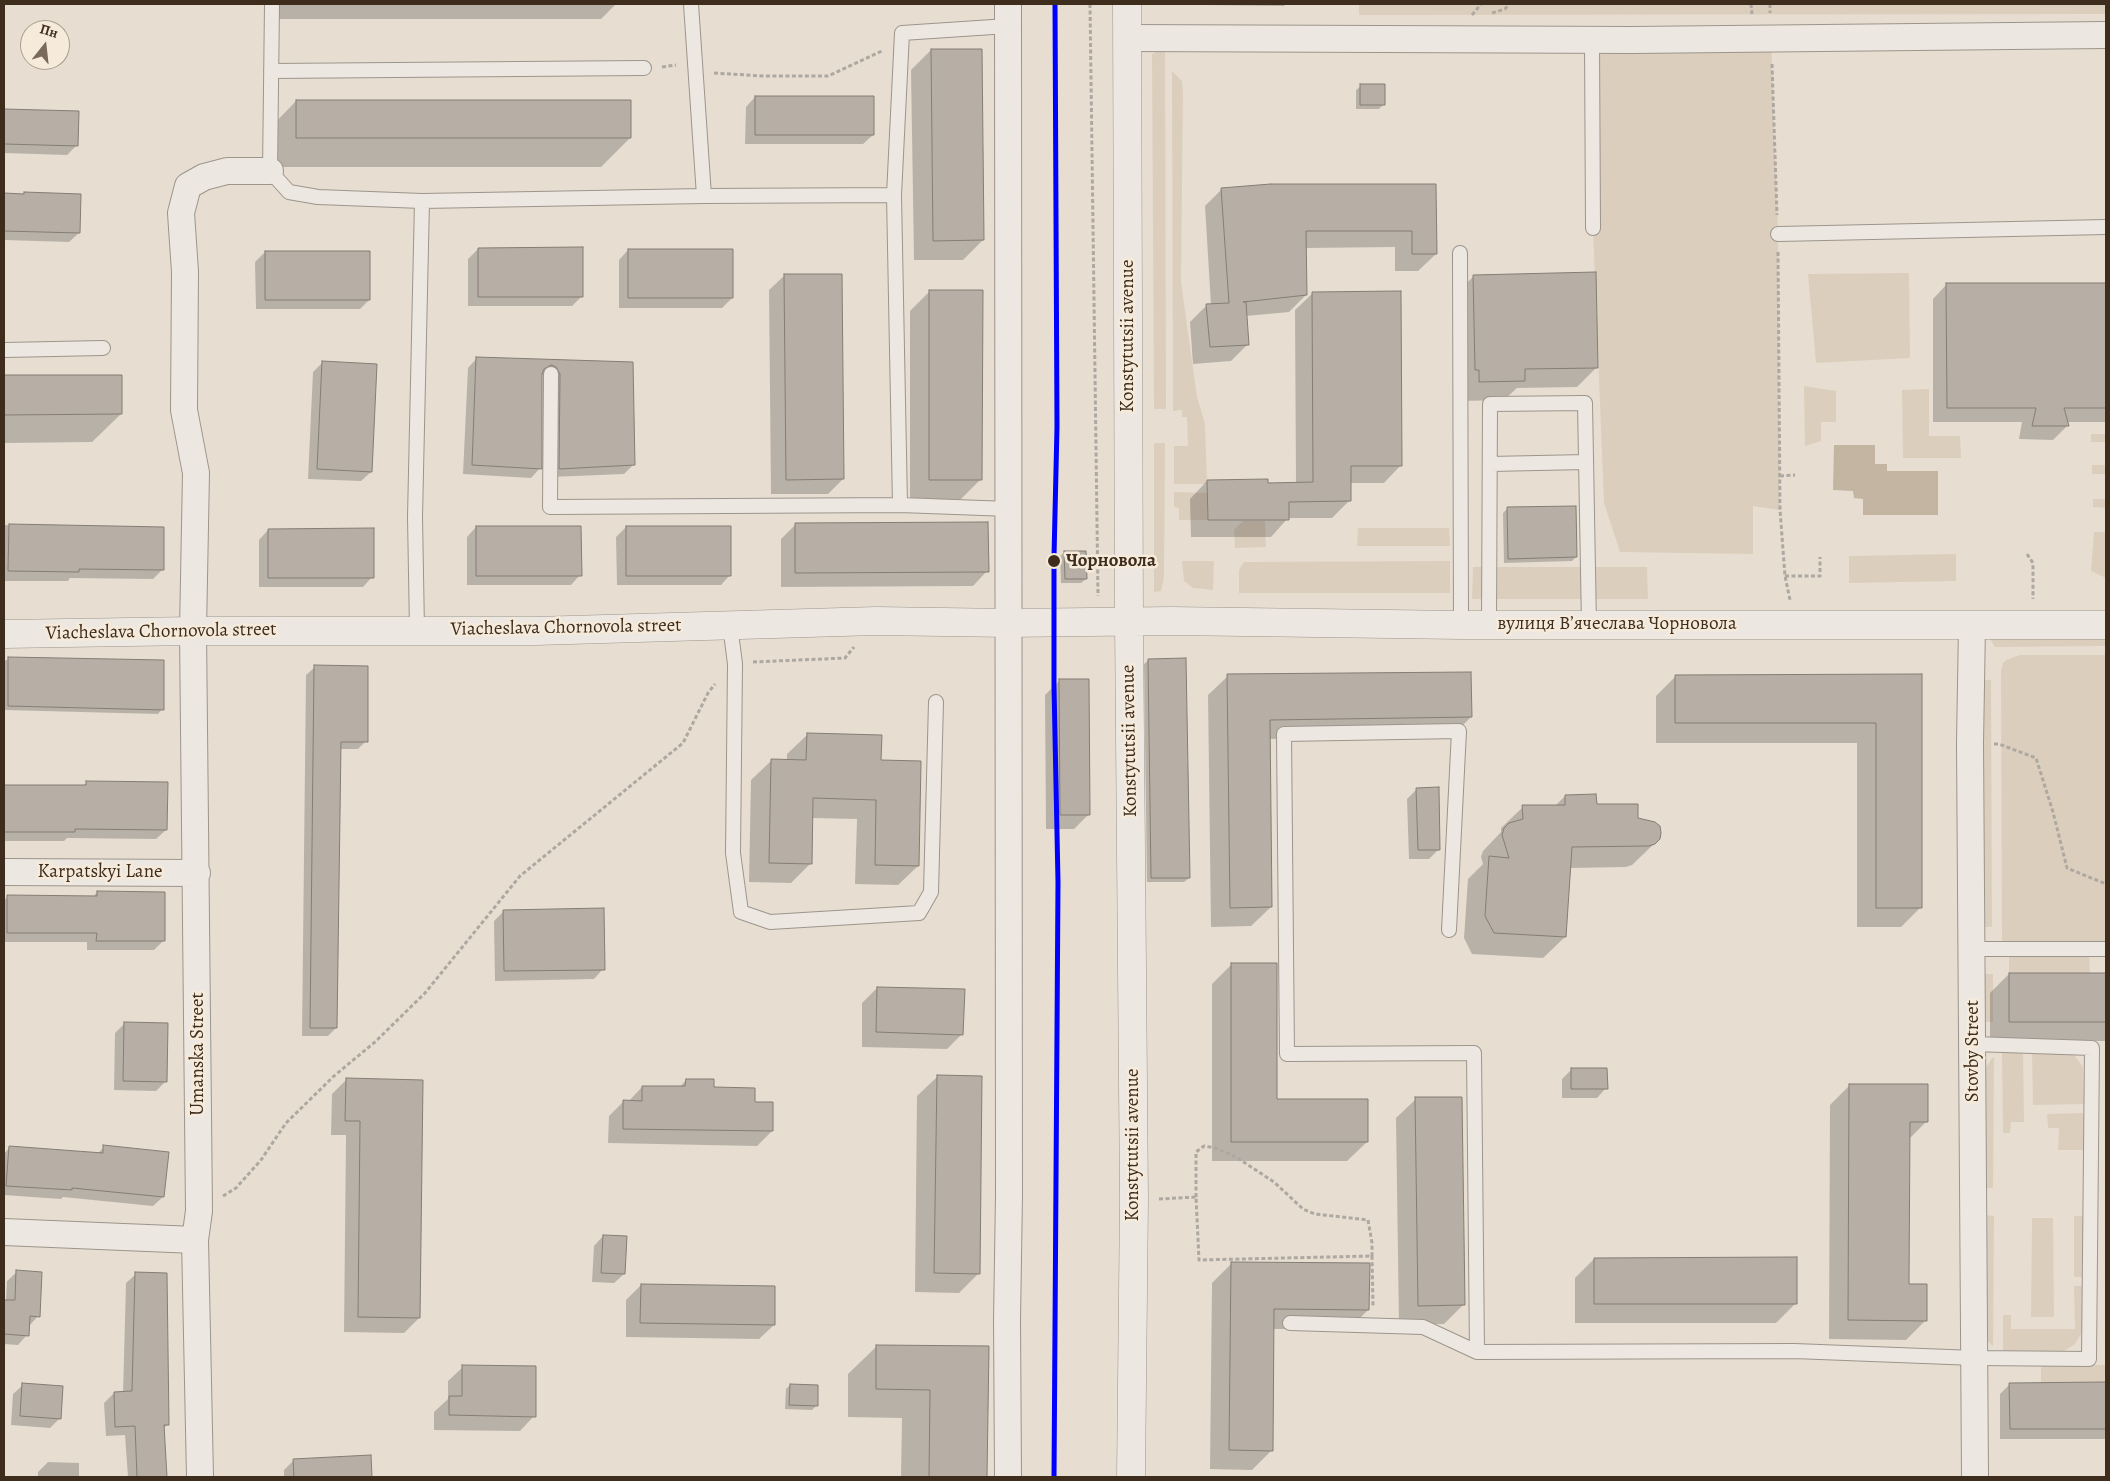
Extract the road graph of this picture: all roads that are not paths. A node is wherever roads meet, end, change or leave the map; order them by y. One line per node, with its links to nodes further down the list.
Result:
1 (272, 4): 9 (lane)
2 (691, 4): 12 (lane)
3 (1127, 4): 6 (street, Konstytutsii avenue)
4 (1008, 15): 11 (lane); 24 (street)
5 (2106, 35): 7 (street)
6 (1127, 38): 7 (street); 25 (street, Konstytutsii avenue)
7 (1592, 40): 14 (lane)
8 (644, 68): 9 (lane)
9 (271, 71): 10 (lane)
10 (270, 171): 13 (lane); 34 (street, Umanska Street)
11 (894, 195): 12 (lane); 23 (lane)
12 (704, 196): 13 (lane)
13 (422, 201): 33 (lane)
14 (1593, 228)
15 (2106, 228): 16 (lane)
16 (1778, 234)
17 (1460, 252): 29 (lane)
18 (103, 348): 19 (lane)
19 (4, 350)
20 (551, 374): 23 (lane)
21 (1586, 462): 22 (lane); 22 (lane); 30 (lane)
22 (1490, 464): 27 (lane)
23 (900, 505): 24 (lane)
24 (1010, 509): 26 (street)
25 (1129, 621): 26 (street, Viacheslava Chornovola street); 29 (street, вулиця Вʼячеслава Чорновола); 50 (street, Konstytutsii avenue)
26 (1009, 623): 28 (street, Viacheslava Chornovola street); 49 (street)
27 (1489, 624): 29 (street, вулиця Вʼячеслава Чорновола); 30 (street, вулиця Вʼячеслава Чорновола)
28 (730, 625): 33 (street, Viacheslava Chornovola street); 36 (lane)
29 (1461, 625)
30 (1589, 625): 31 (street, вулиця Вʼячеслава Чорновола)
31 (1972, 625): 32 (street, вулиця Вʼячеслава Чорновола); 40 (street, Stovby Street)
32 (2106, 625)
33 (417, 630): 34 (street, Viacheslava Chornovola street)
34 (193, 631): 35 (street, Viacheslava Chornovola street); 38 (street, Umanska Street)
35 (4, 634)
36 (936, 702)
37 (4, 872): 38 (street, Karpatskyi Lane)
38 (197, 873): 44 (street, Umanska Street)
39 (1449, 930): 46 (lane)
40 (1972, 949): 41 (lane); 42 (street, Stovby Street)
41 (2106, 949)
42 (1973, 1044): 47 (street, Stovby Street); 47 (lane)
43 (4, 1232): 44 (street)
44 (195, 1240): 48 (street, Umanska Street)
45 (1290, 1323): 46 (lane)
46 (1478, 1352): 47 (lane)
47 (1975, 1358): 51 (street, Stovby Street)
48 (200, 1477)
49 (1008, 1477)
50 (1131, 1477)
51 (1975, 1477)

